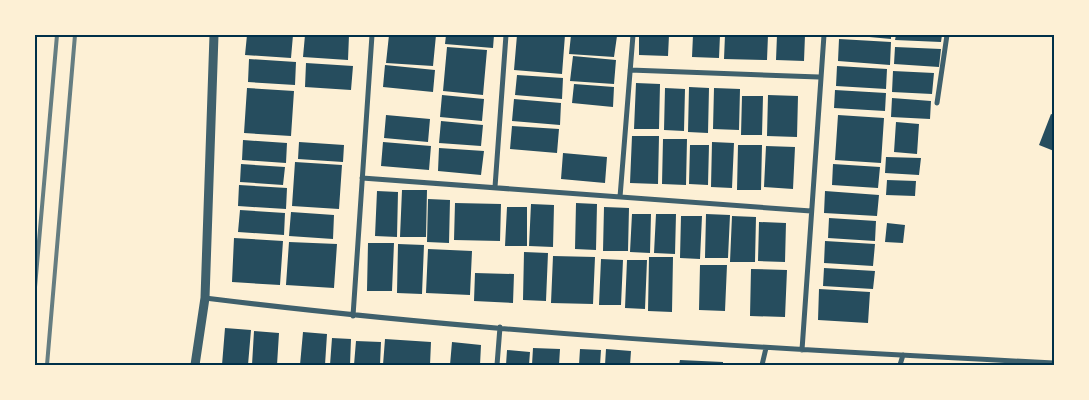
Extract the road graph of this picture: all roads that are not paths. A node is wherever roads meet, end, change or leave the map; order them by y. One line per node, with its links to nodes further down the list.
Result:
1 (214, 35): 14 (street)
2 (372, 35): 10 (street)
3 (506, 35): 11 (street)
4 (633, 35): 7 (street)
5 (824, 35): 8 (street)
6 (947, 35): 9 (street)
7 (630, 70): 8 (street); 12 (street)
8 (819, 77): 13 (street)
9 (938, 103)
10 (362, 178): 11 (street); 15 (street)
11 (495, 188): 12 (street)
12 (620, 197): 13 (street)
13 (811, 211): 18 (street)
14 (205, 298): 15 (street); 21 (street)
15 (353, 316): 16 (street)
16 (500, 327): 17 (street); 22 (street)
17 (766, 348): 18 (street); 23 (street)
18 (802, 350): 19 (street)
19 (903, 355): 20 (street); 24 (street)
20 (1054, 363)
21 (195, 365)
22 (497, 365)
23 (762, 365)
24 (900, 365)

